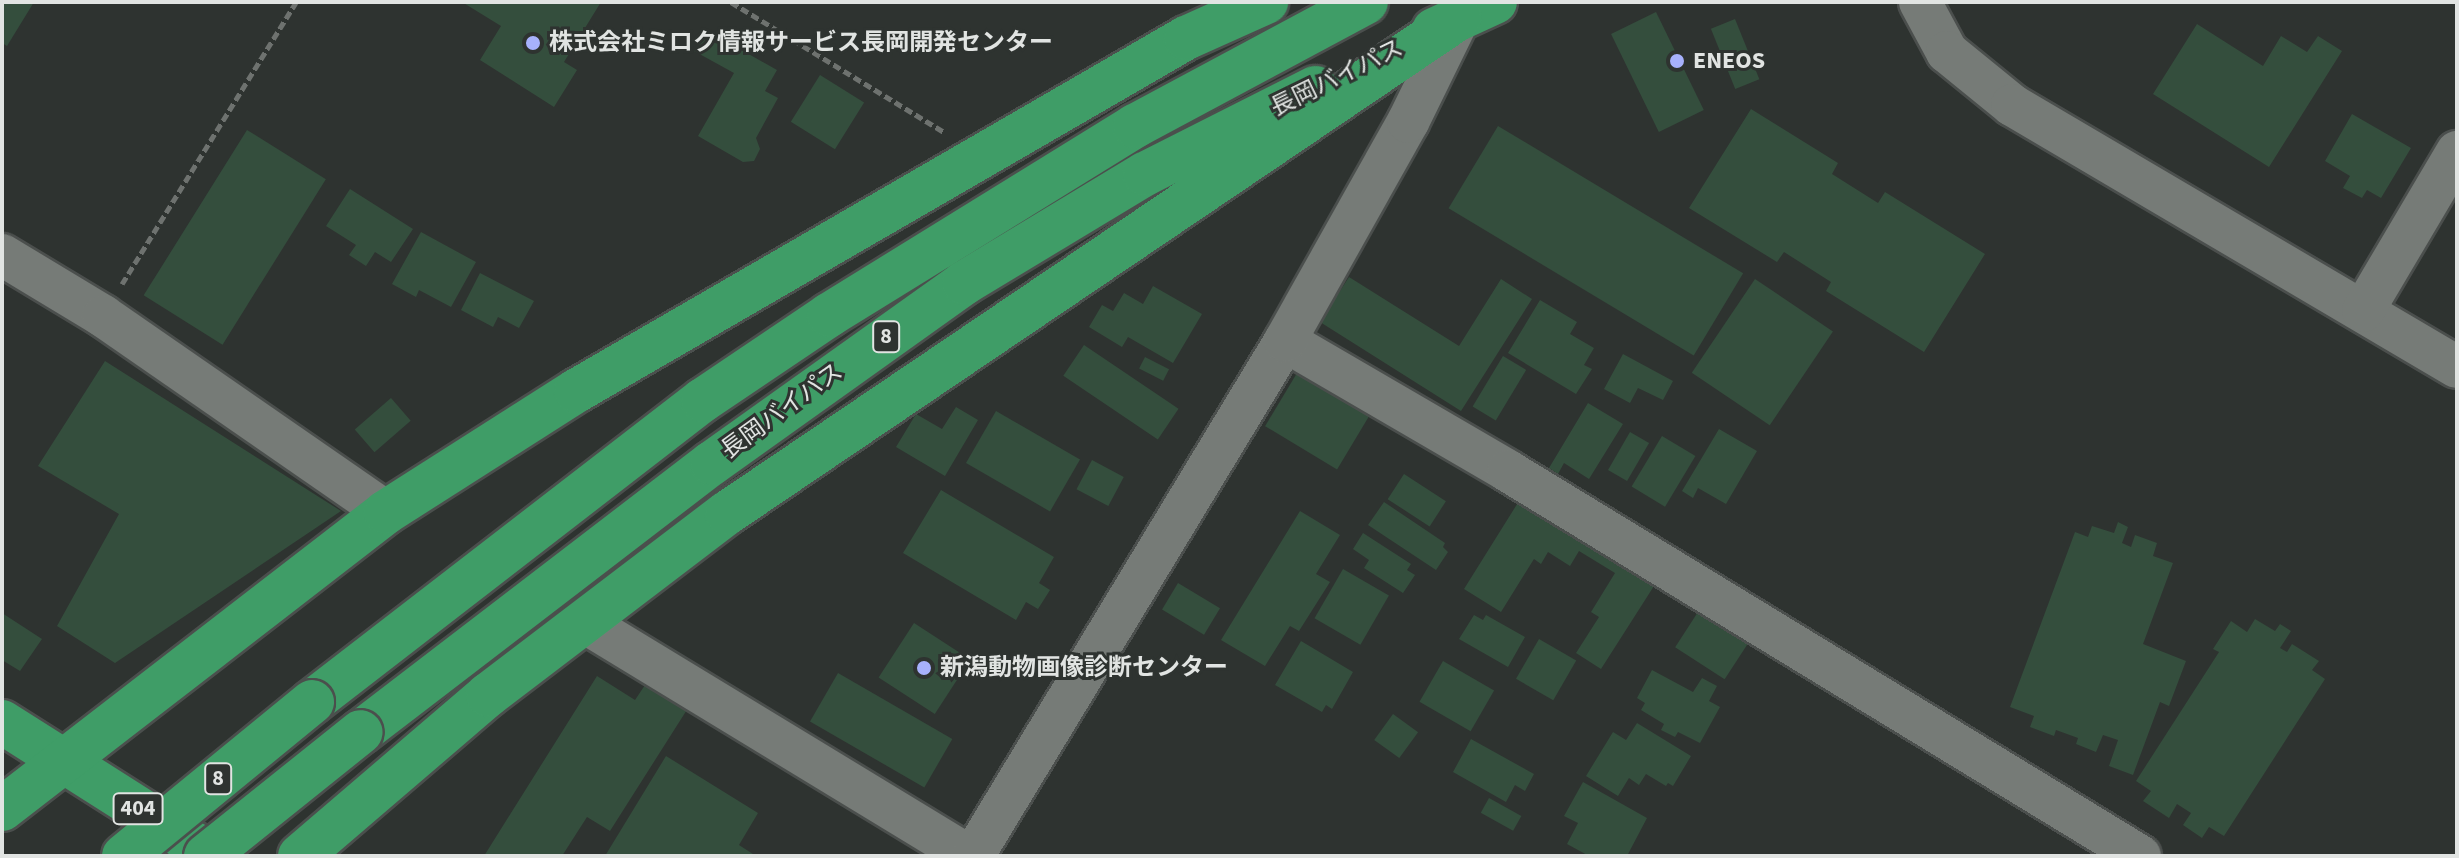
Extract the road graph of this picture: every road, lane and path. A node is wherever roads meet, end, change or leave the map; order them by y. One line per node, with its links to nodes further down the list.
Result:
1 (296, 2): 11 (path)
2 (731, 2): 8 (path)
3 (1266, 2): 8 (highway)
4 (1366, 2): 19 (highway, 8, bridge)
5 (1920, 2): 10 (street)
6 (1477, 10): 12 (street); 15 (highway); 20 (highway, 長岡バイパス / 8, bridge)
7 (2457, 152): 10 (street)
8 (982, 156): 14 (highway)
9 (2, 255): 11 (street)
10 (2363, 311): 13 (street)
11 (103, 316): 14 (street)
12 (1285, 341): 23 (street); 24 (street)
13 (2457, 367)
14 (386, 512): 17 (highway)
15 (584, 622): 22 (highway); 23 (street)
16 (2, 722): 17 (highway, 404)
17 (63, 761): 18 (highway); 21 (highway, 404)
18 (2, 809)
19 (124, 856)
20 (206, 856)
21 (213, 856)
22 (300, 856)
23 (971, 856)
24 (2140, 856)

